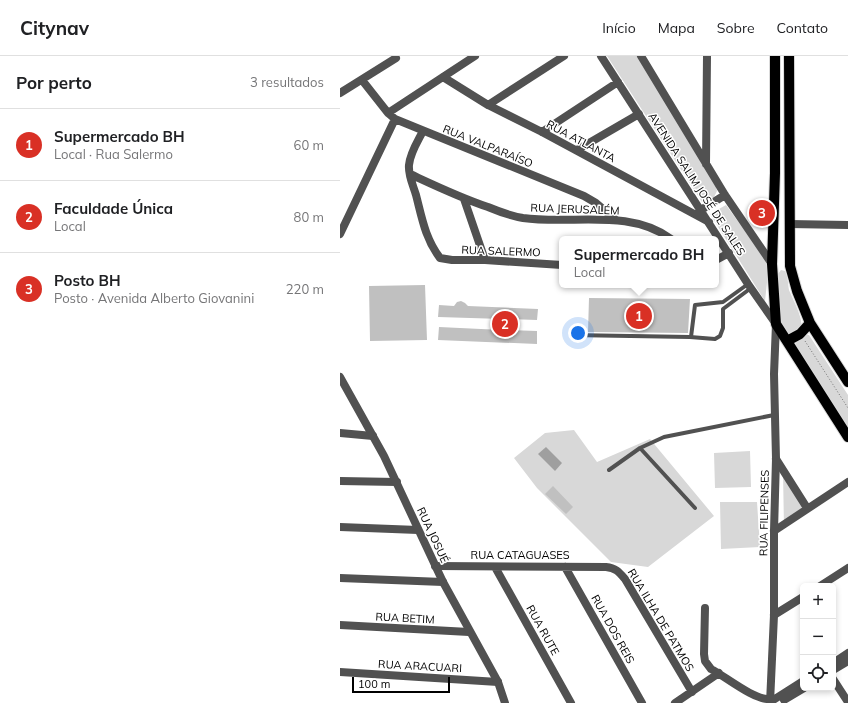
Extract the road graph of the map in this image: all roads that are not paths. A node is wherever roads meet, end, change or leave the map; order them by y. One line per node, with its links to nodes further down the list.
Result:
1 (475, 56): 9 (street)
2 (564, 56): 13 (street)
3 (601, 56): 11 (street, AVENIDA SALIM JOSÉ DE SALES)
4 (641, 56): 20 (street, AVENIDA SALIM JOSÉ DE SALES)
5 (707, 56): 20 (street)
6 (775, 56): 21 (main road)
7 (789, 56): 22 (main road)
8 (396, 58): 10 (street)
9 (443, 77): 13 (street, RUA ATLANTA); 14 (street)
10 (362, 80): 12 (street); 14 (street, RUA VALPARAÍSO)
11 (618, 82): 15 (street, AVENIDA SALIM JOSÉ DE SALES); 18 (street)
12 (340, 94)
13 (488, 105): 18 (street, RUA ATLANTA)
14 (388, 113): 16 (street, RUA VALPARAÍSO)
15 (639, 114): 19 (street); 26 (street, AVENIDA SALIM JOSÉ DE SALES)
16 (395, 119): 17 (street, RUA VALPARAÍSO); 31 (street)
17 (423, 131): 23 (street); 27 (street, RUA VALPARAÍSO)
18 (542, 132): 19 (street, RUA ATLANTA)
19 (577, 150): 28 (street, RUA ATLANTA)
20 (706, 164): 24 (street, AVENIDA SALIM JOSÉ DE SALES)
21 (775, 173): 22 (main road); 38 (main road)
22 (789, 173): 29 (main road)
23 (410, 174): 25 (street, RUA JERUSALÉM); 37 (street, RUA SALERMO)
24 (725, 196): 26 (street); 38 (street, AVENIDA SALIM JOSÉ DE SALES)
25 (464, 199): 27 (street, RUA JERUSALÉM); 37 (street)
26 (701, 210): 28 (street, AVENIDA SALIM JOSÉ DE SALES)
27 (616, 220): 32 (street, RUA JERUSALÉM)
28 (709, 223): 33 (street, AVENIDA SALIM JOSÉ DE SALES)
29 (789, 224): 30 (street); 40 (main road)
30 (848, 225)
31 (340, 234)
32 (667, 236)
33 (715, 236)
34 (720, 247): 35 (street, AVENIDA SALIM JOSÉ DE SALES)
35 (729, 253): 36 (street); 41 (street, AVENIDA SALIM JOSÉ DE SALES)
36 (719, 258)
37 (485, 260): 39 (street, RUA SALERMO)
38 (772, 264): 40 (main road); 43 (main road)
39 (559, 265)
40 (790, 266): 42 (main road)
41 (749, 286): 43 (street, AVENIDA SALIM JOSÉ DE SALES); 45 (lane); 45 (lane)
42 (810, 323): 46 (main road); 48 (main road)
43 (776, 324): 46 (main road); 49 (street, RUA FILIPENSES)
44 (571, 335): 45 (lane)
45 (691, 337)
46 (787, 340): 52 (main road)
47 (341, 382): 51 (street, RUA JOSUÉ)
48 (848, 382)
49 (774, 415): 53 (lane); 54 (street, RUA FILIPENSES)
50 (340, 433): 51 (street)
51 (373, 436): 57 (street, RUA JOSUÉ)
52 (848, 437)
53 (640, 448): 55 (lane); 59 (lane)
54 (776, 459): 60 (street); 63 (street, RUA FILIPENSES)
55 (609, 470)
56 (340, 481): 57 (street)
57 (397, 482): 62 (street, RUA JOSUÉ)
58 (848, 482): 60 (street)
59 (695, 508)
60 (807, 508): 63 (street)
61 (340, 527): 62 (street)
62 (418, 530): 64 (street, RUA JOSUÉ)
63 (774, 530): 74 (street, RUA FILIPENSES)
64 (435, 566): 65 (street, RUA CATAGUASES); 70 (street, RUA JOSUÉ)
65 (495, 567): 66 (street, RUA CATAGUASES); 91 (street, RUA RUTE)
66 (565, 567): 67 (street, RUA CATAGUASES); 92 (street, RUA DOS REIS)
67 (606, 567): 87 (street, RUA ILHA DE PATMOS)
68 (848, 568): 71 (street)
69 (340, 578): 70 (street)
70 (443, 582): 76 (street, RUA JOSUÉ)
71 (825, 583)
72 (800, 598): 74 (street)
73 (705, 608): 82 (street)
74 (774, 615): 88 (street, RUA FILIPENSES)
75 (340, 625): 76 (street, RUA BETIM)
76 (469, 632): 83 (street, RUA JOSUÉ)
77 (848, 653): 78 (street)
78 (836, 661)
79 (848, 661): 80 (street)
80 (836, 668)
81 (340, 672): 83 (street, RUA ARACUARI)
82 (719, 673): 87 (street); 88 (street)
83 (498, 682): 90 (street, RUA JOSUÉ)
84 (800, 683): 88 (street)
85 (836, 684): 89 (street)
86 (800, 690): 94 (street)
87 (692, 692): 93 (street)
88 (770, 702)
89 (848, 702)
90 (505, 703)
91 (571, 703)
92 (642, 703)
93 (675, 703)
94 (778, 703)

